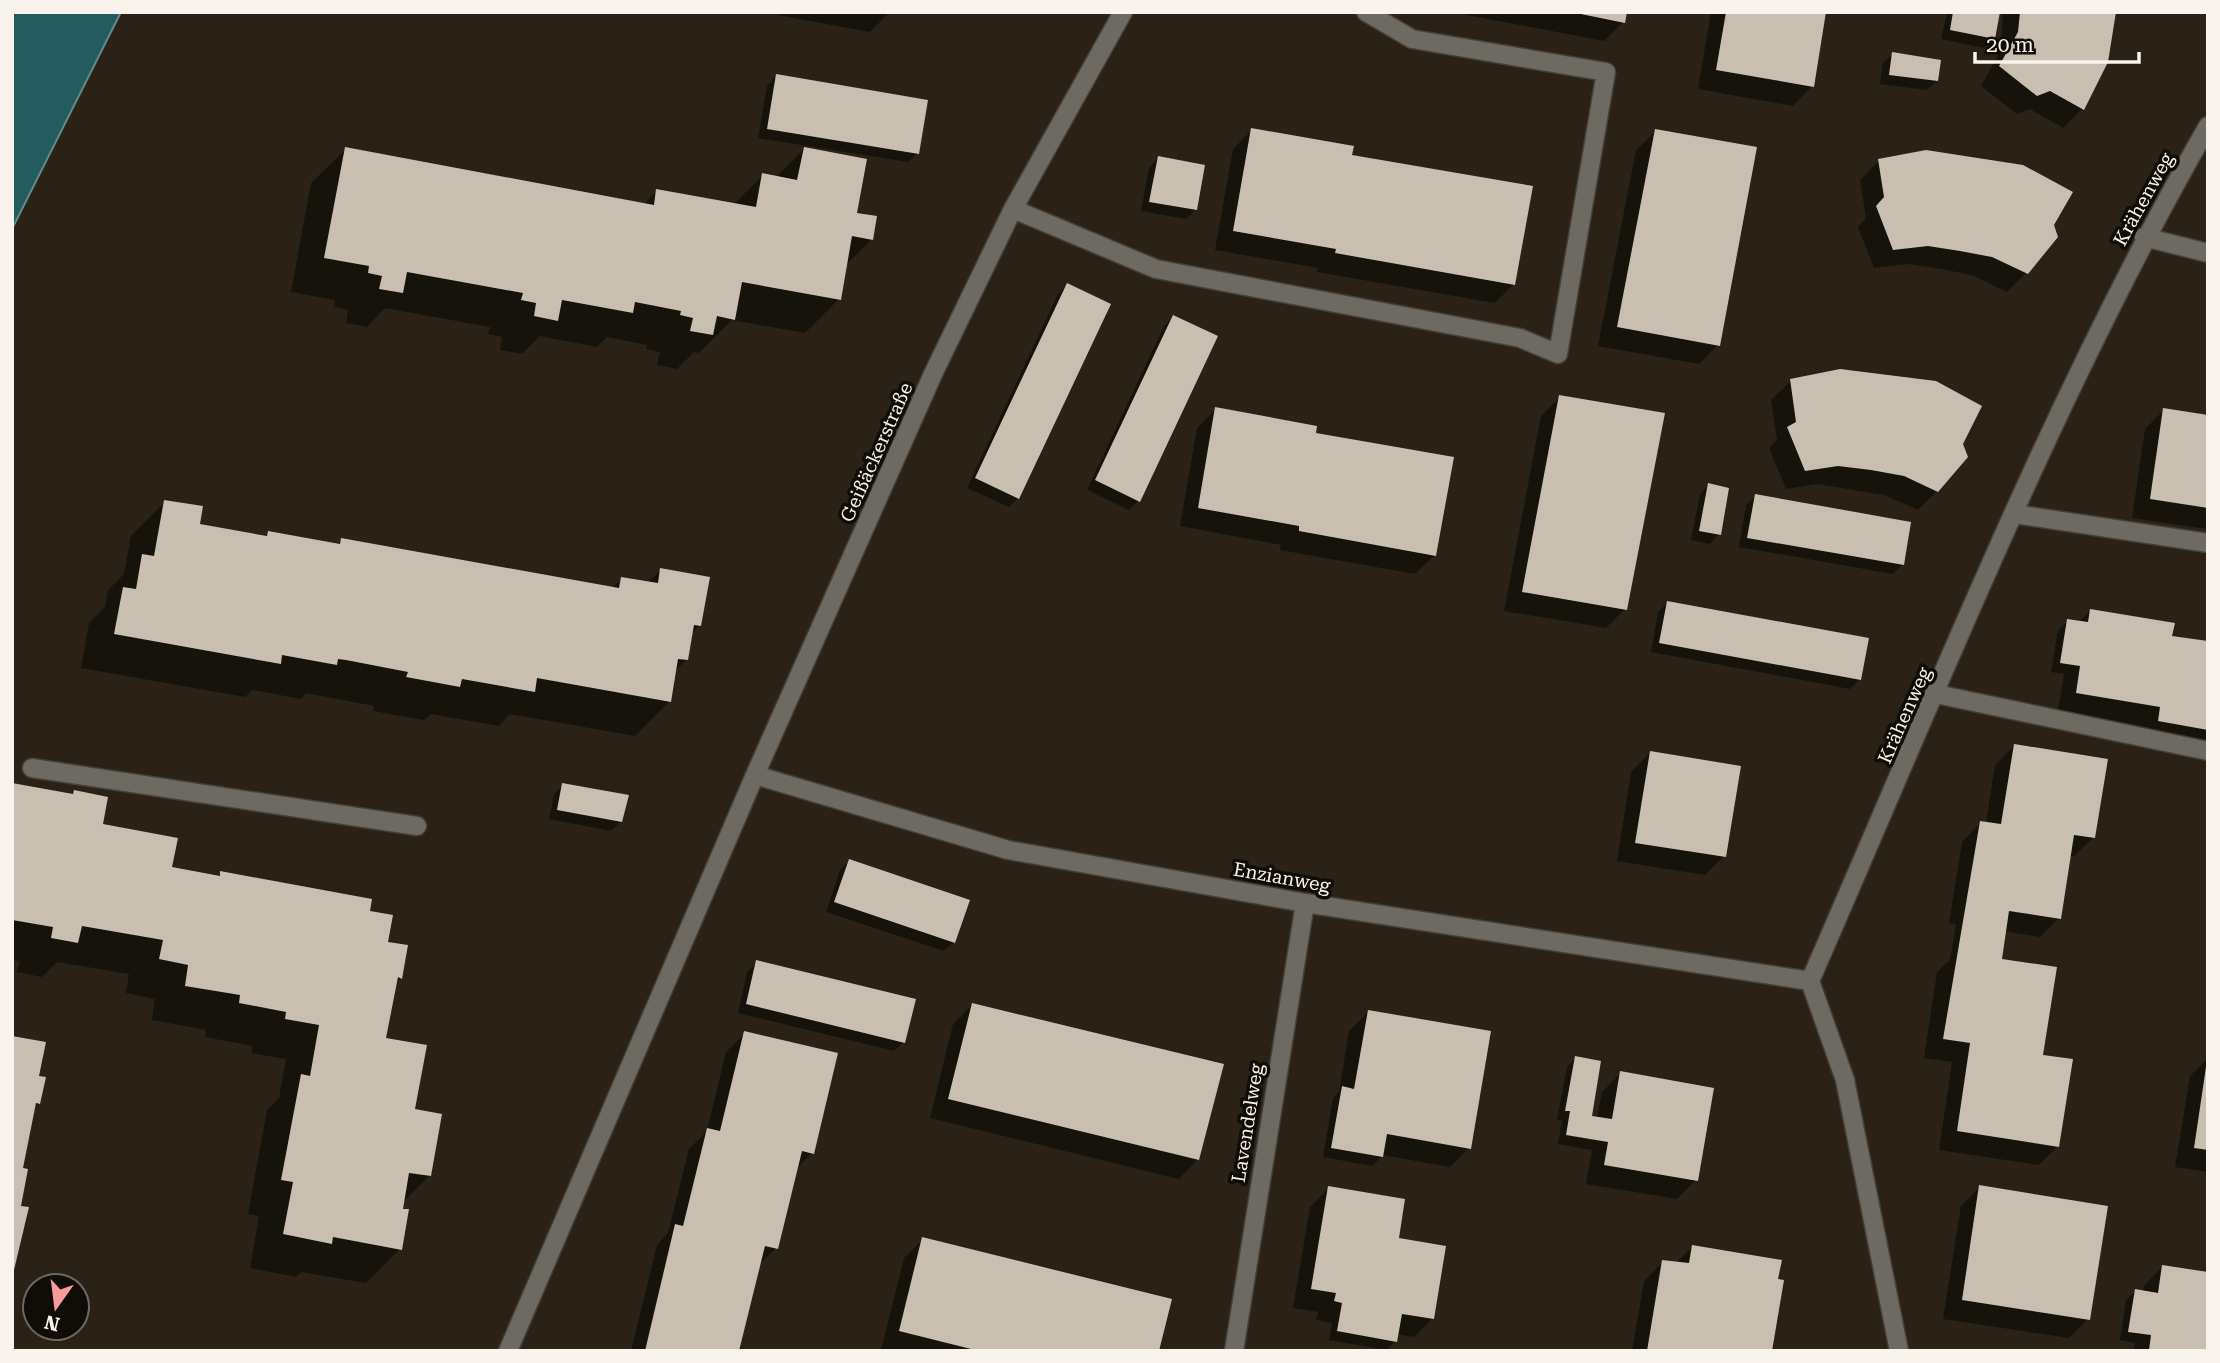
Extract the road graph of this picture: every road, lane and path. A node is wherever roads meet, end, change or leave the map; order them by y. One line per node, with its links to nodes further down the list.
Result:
1 (1123, 12): 4 (street, Geißäckerstraße)
2 (1366, 12): 4 (street)
3 (2208, 126): 5 (street, Krähenweg)
4 (1013, 209): 12 (street, Geißäckerstraße)
5 (2144, 237): 6 (street); 7 (street, Krähenweg)
6 (2208, 253)
7 (2015, 514): 8 (street); 9 (street, Krähenweg)
8 (2208, 543)
9 (1936, 694): 10 (street); 15 (street, Krähenweg)
10 (2208, 751)
11 (32, 768): 13 (street)
12 (755, 775): 14 (street, Enzianweg); 16 (street, Geißäckerstraße)
13 (417, 826)
14 (1305, 903): 15 (street, Enzianweg); 17 (street, Lavendelweg)
15 (1810, 981): 18 (street)
16 (508, 1351)
17 (1234, 1351)
18 (1899, 1351)

